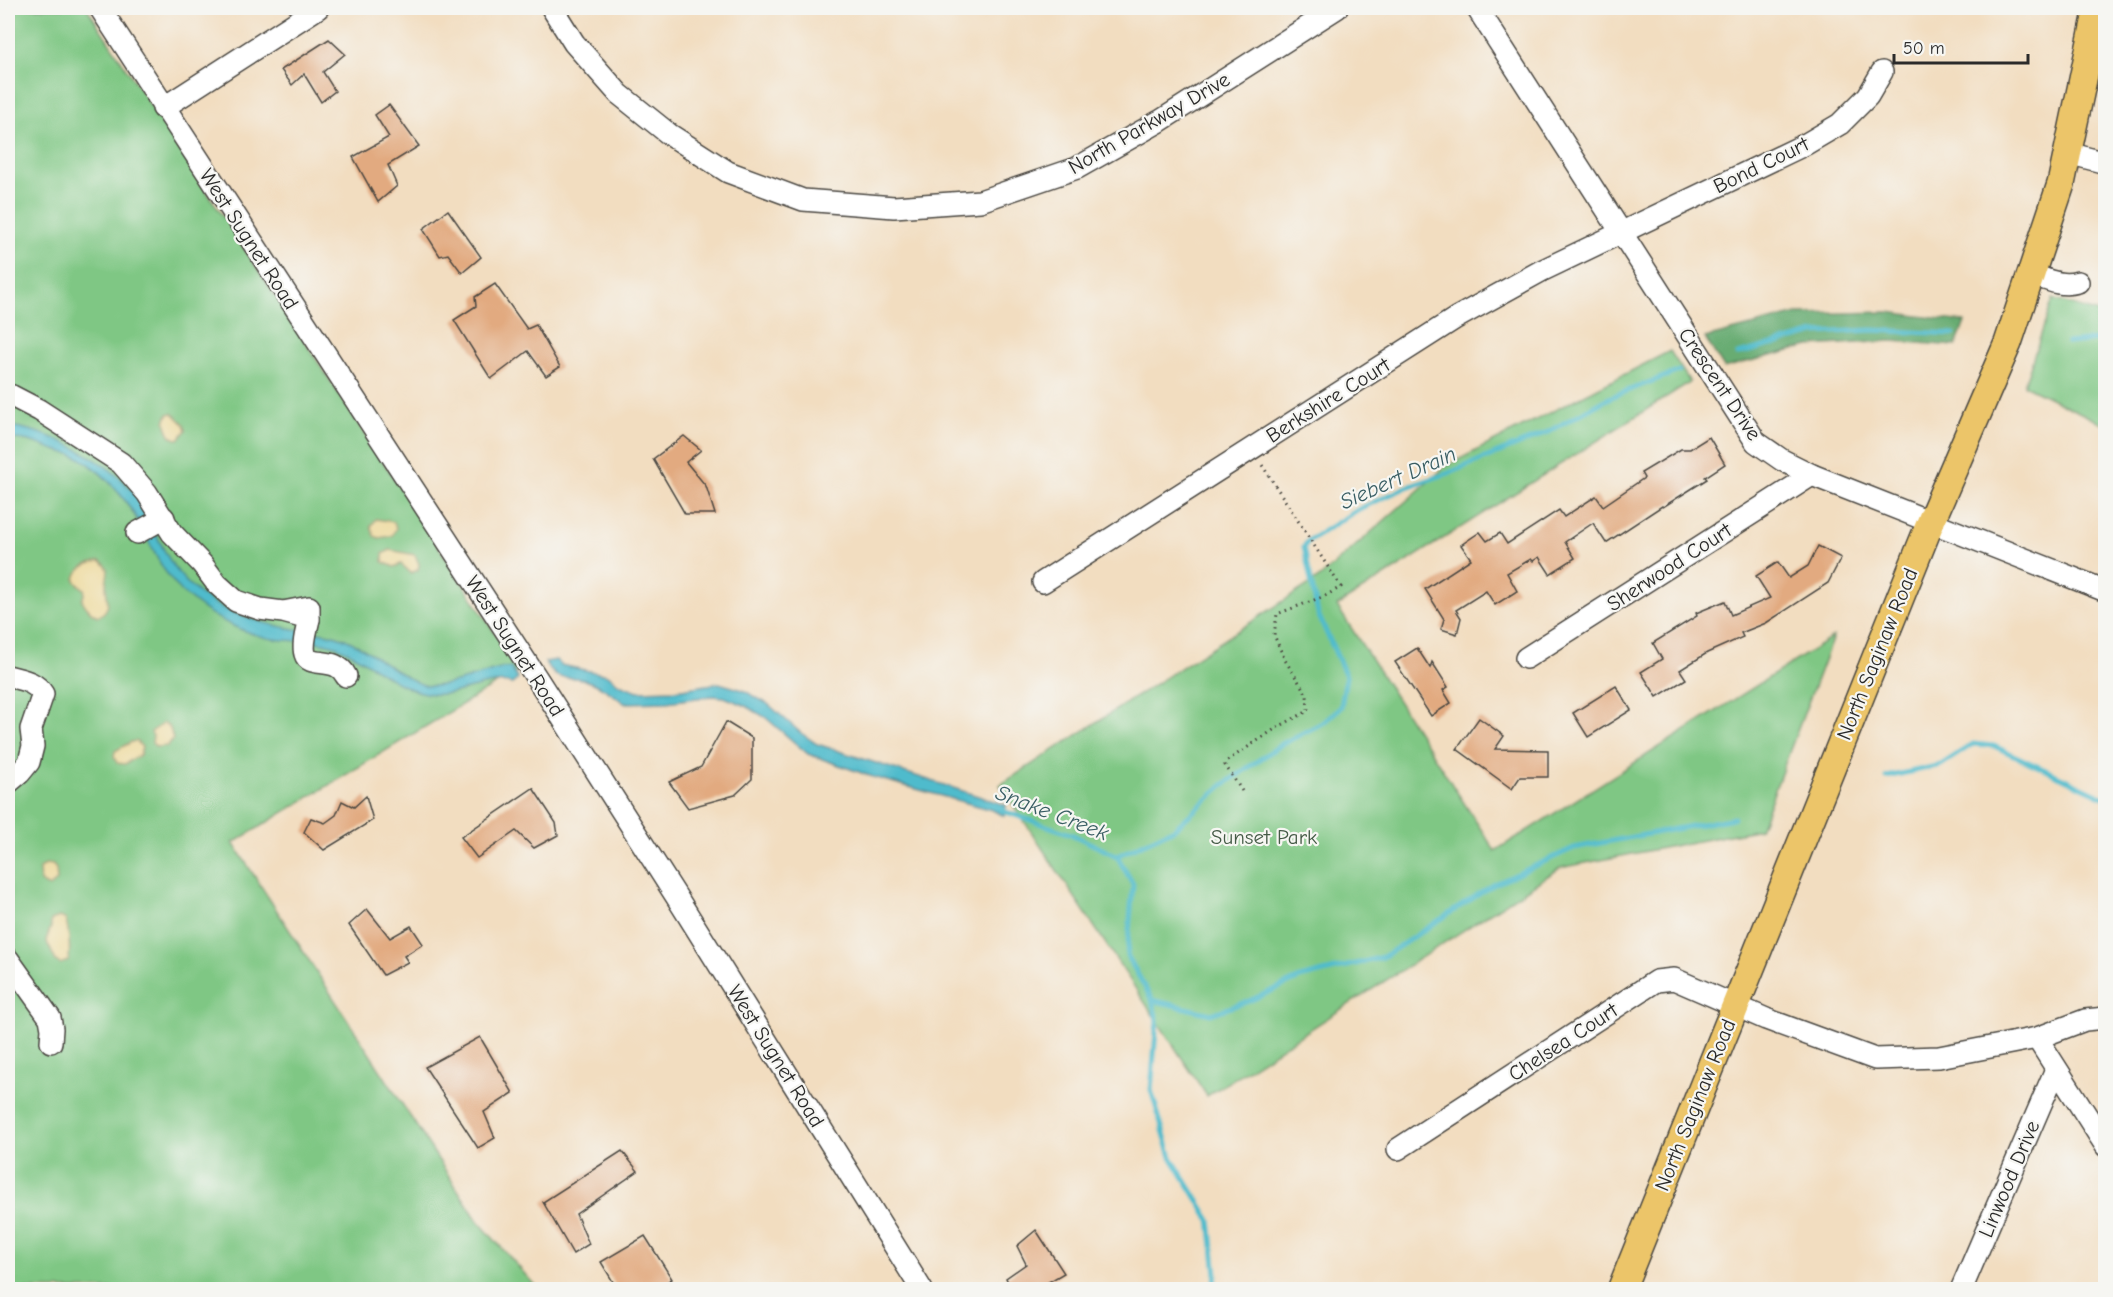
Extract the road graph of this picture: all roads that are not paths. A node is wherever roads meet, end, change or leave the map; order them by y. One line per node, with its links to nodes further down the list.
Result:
1 (100, 8): 8 (street, West Sugnet Road)
2 (318, 8): 8 (street)
3 (552, 8): 4 (street, North Parkway Drive)
4 (1337, 8)
5 (1477, 8): 11 (street, Crescent Drive)
6 (2098, 8): 9 (main road, North Saginaw Road)
7 (1882, 72): 11 (street, Bond Court)
8 (163, 108): 33 (street, West Sugnet Road)
9 (2068, 153): 10 (street); 12 (main road, North Saginaw Road)
10 (2106, 163)
11 (1621, 233): 15 (street, Crescent Drive); 19 (street, Berkshire Court)
12 (2031, 274): 13 (street); 17 (main road, North Saginaw Road)
13 (2078, 282)
14 (8, 395): 16 (street)
15 (1812, 475): 17 (street, Crescent Drive); 21 (street, Sherwood Court)
16 (164, 518): 18 (street); 23 (street)
17 (1932, 521): 20 (street, Crescent Drive); 26 (main road, North Saginaw Road)
18 (137, 533)
19 (1042, 582)
20 (2106, 591)
21 (1526, 658)
22 (8, 676): 24 (street)
23 (346, 676)
24 (8, 783)
25 (8, 959): 29 (street)
26 (1735, 1005): 28 (street, Chelsea Court); 32 (street, Chelsea Court); 34 (main road, North Saginaw Road)
27 (2106, 1018): 28 (street, Chelsea Court)
28 (2037, 1038): 30 (street)
29 (51, 1042)
30 (2056, 1069): 31 (street); 35 (street, Linwood Drive)
31 (2106, 1146)
32 (1398, 1149)
33 (922, 1290)
34 (1621, 1290)
35 (1961, 1290)

